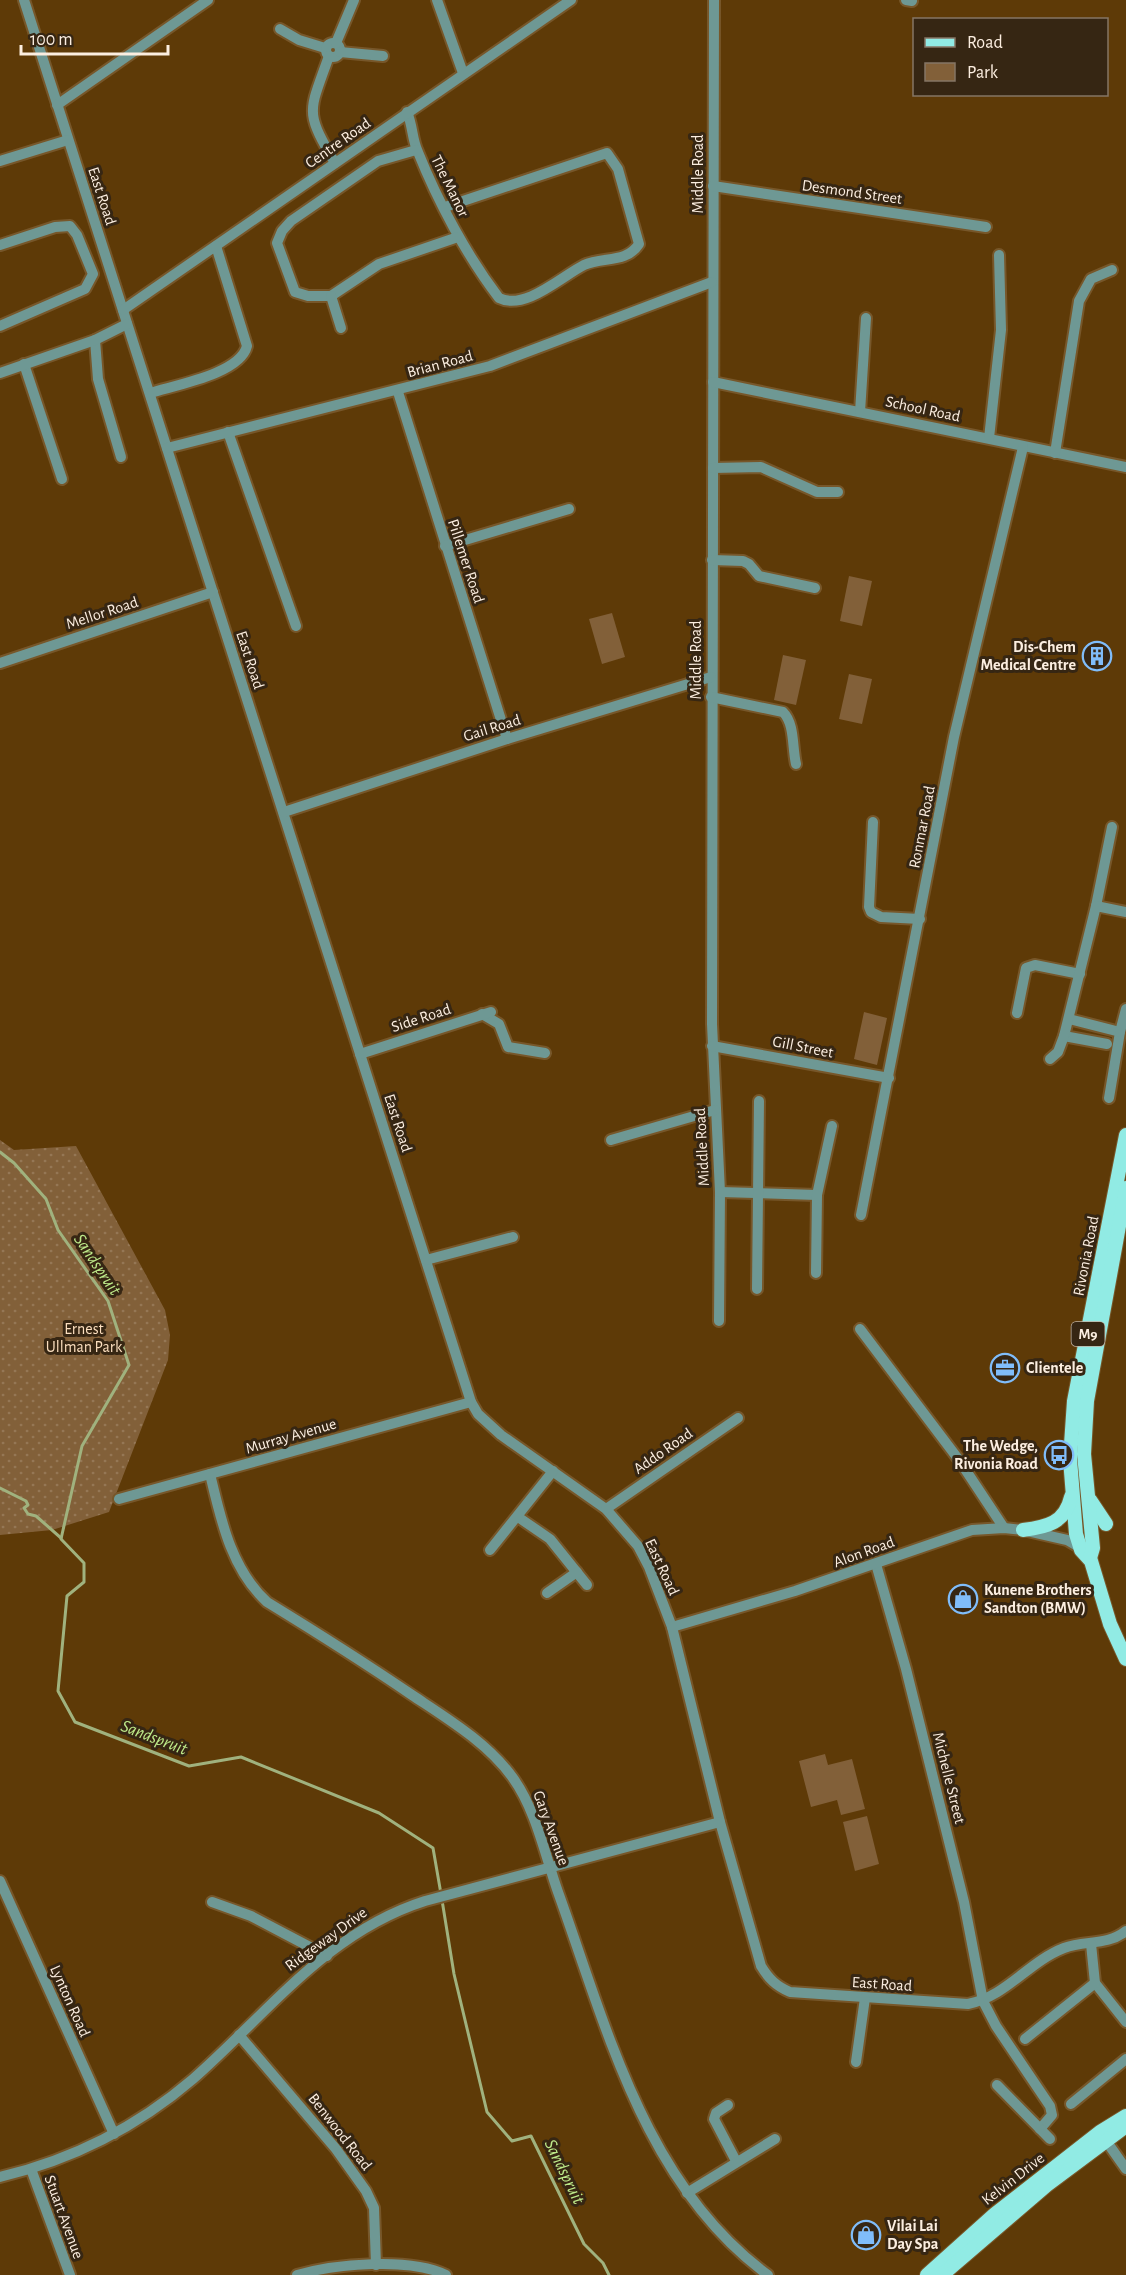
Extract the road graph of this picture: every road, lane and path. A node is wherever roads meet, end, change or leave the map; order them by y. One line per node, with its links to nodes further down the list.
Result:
1 (24, 0): 11 (street, East Road)
2 (208, 0): 11 (street)
3 (354, 0): 8 (street)
4 (436, 0): 10 (street)
5 (571, 0): 10 (street, Centre Road)
6 (714, 0): 17 (street, Middle Road)
7 (280, 29): 8 (street)
8 (333, 50): 9 (street); 16 (street)
9 (383, 56)
10 (463, 73): 12 (street, Centre Road)
11 (57, 105): 13 (street, East Road)
12 (407, 112): 14 (street, The Manor); 16 (street, Centre Road)
13 (68, 141): 15 (street); 27 (street, East Road)
14 (416, 150): 18 (street, The Manor); 26 (street)
15 (0, 161)
16 (335, 163): 22 (street, Centre Road)
17 (713, 186): 19 (street, Desmond Street); 25 (street, Middle Road)
18 (445, 207): 20 (street, The Manor); 20 (street, The Manor)
19 (986, 227)
20 (458, 237): 26 (street)
21 (0, 245): 30 (street)
22 (216, 246): 27 (street, Centre Road); 37 (street)
23 (999, 255): 40 (street)
24 (1112, 270): 43 (street)
25 (712, 282): 35 (street, Middle Road); 36 (street, Brian Road)
26 (331, 296): 31 (street)
27 (123, 310): 29 (street, East Road)
28 (866, 318): 38 (street)
29 (127, 324): 32 (street); 37 (street, East Road)
30 (0, 326)
31 (341, 328)
32 (95, 340): 33 (street); 44 (street)
33 (24, 364): 34 (street); 47 (street)
34 (0, 373)
35 (713, 382): 38 (street, School Road); 46 (street, Middle Road)
36 (398, 392): 39 (street, Brian Road); 50 (street, Pillemer Road)
37 (150, 393): 42 (street, East Road)
38 (860, 412): 40 (street, School Road)
39 (228, 432): 42 (street, Brian Road); 54 (street)
40 (989, 438): 41 (street, School Road)
41 (1023, 447): 43 (street, School Road); 65 (street, Ronmar Road)
42 (167, 448): 53 (street, East Road)
43 (1055, 453): 45 (street, School Road)
44 (121, 457)
45 (1126, 466)
46 (713, 468): 48 (street); 51 (street, Middle Road)
47 (62, 479)
48 (838, 492)
49 (569, 509): 50 (street)
50 (446, 546): 58 (street, Pillemer Road)
51 (712, 560): 52 (street); 56 (street, Middle Road)
52 (815, 588)
53 (213, 592): 55 (street, Mellor Road); 60 (street, East Road)
54 (296, 626)
55 (0, 663)
56 (711, 677): 57 (street, Middle Road); 58 (street, Gail Road)
57 (711, 697): 59 (street); 73 (street, Middle Road)
58 (507, 739): 60 (street, Gail Road)
59 (796, 764)
60 (284, 812): 75 (street, East Road)
61 (873, 822): 65 (street)
62 (1112, 827): 63 (street)
63 (1096, 906): 64 (street); 66 (street)
64 (1126, 912)
65 (920, 919): 77 (street, Ronmar Road)
66 (1080, 974): 68 (street); 69 (street)
67 (1126, 1009): 70 (street)
68 (1017, 1012)
69 (1069, 1019): 70 (street); 71 (street)
70 (1120, 1032): 78 (street)
71 (1064, 1036): 72 (street); 76 (street)
72 (1107, 1044)
73 (712, 1046): 77 (street, Gill Street); 80 (street, Middle Road)
74 (545, 1053): 75 (street, Side Road)
75 (360, 1054): 90 (street, East Road)
76 (1050, 1059)
77 (889, 1078): 88 (street, Ronmar Road)
78 (1109, 1098)
79 (759, 1101): 86 (street)
80 (715, 1110): 83 (street); 85 (street, Middle Road)
81 (832, 1126): 87 (street)
82 (1126, 1135): 99 (main road, Rivonia Road / M9)
83 (611, 1140)
84 (1126, 1188): 100 (main road, Rivonia Road / M9)
85 (720, 1192): 86 (street); 93 (street, Middle Road)
86 (757, 1193): 87 (street); 92 (street)
87 (817, 1195): 91 (street)
88 (861, 1215)
89 (513, 1237): 90 (street)
90 (426, 1260): 95 (street, East Road)
91 (816, 1273)
92 (756, 1289)
93 (719, 1321)
94 (860, 1329): 105 (street)
95 (471, 1402): 97 (street, East Road); 98 (street, Murray Avenue)
96 (738, 1418): 102 (street, Addo Road)
97 (553, 1472): 102 (street, East Road); 103 (street)
98 (210, 1474): 101 (street, Murray Avenue); 116 (street, Gary Avenue)
99 (1072, 1488): 106 (main road); 107 (main road, Rivonia Road / M9)
100 (1086, 1493): 104 (main road); 107 (main road, Rivonia Road / M9)
101 (119, 1498)
102 (606, 1509): 113 (street, East Road)
103 (518, 1517): 108 (street); 110 (street)
104 (1106, 1524)
105 (1004, 1528): 106 (street, Alon Road); 109 (street, Alon Road)
106 (1023, 1530): 107 (street, Alon Road)
107 (1078, 1535): 114 (main road, Rivonia Road / M9)
108 (490, 1550)
109 (876, 1564): 113 (street, Alon Road); 124 (street, Michelle Street)
110 (577, 1572): 111 (street); 112 (street)
111 (587, 1585)
112 (547, 1593)
113 (672, 1627): 115 (street, East Road)
114 (1126, 1659)
115 (720, 1822): 116 (street, Ridgeway Drive); 123 (street, East Road)
116 (550, 1869): 121 (street, Ridgeway Drive); 144 (street, Gary Avenue)
117 (0, 1881): 136 (street, Lynton Road)
118 (212, 1902): 121 (street)
119 (1126, 1931): 120 (street)
120 (1091, 1944): 122 (street); 124 (street)
121 (327, 1956): 126 (street, Ridgeway Drive)
122 (1095, 1983): 125 (street); 127 (street)
123 (865, 1998): 124 (street, East Road); 129 (street)
124 (983, 2001): 135 (street, Michelle Street)
125 (1126, 2022)
126 (239, 2035): 136 (street, Ridgeway Drive); 145 (street, Benwood Road)
127 (1025, 2039)
128 (1126, 2059): 131 (street)
129 (856, 2062)
130 (997, 2085): 135 (street)
131 (1071, 2104)
132 (728, 2105): 140 (street)
133 (1126, 2116): 137 (main road, Kelvin Drive)
134 (1126, 2126): 137 (main road, Kelvin Drive)
135 (1040, 2129): 139 (street)
136 (114, 2134): 141 (street, Ridgeway Drive)
137 (1103, 2136): 142 (street); 150 (main road, Kelvin Drive); 151 (main road, Kelvin Drive)
138 (775, 2139): 140 (street)
139 (1050, 2139)
140 (735, 2161): 144 (street)
141 (30, 2169): 143 (street, Ridgeway Drive); 146 (street, Stuart Avenue)
142 (1126, 2169)
143 (0, 2176)
144 (687, 2193): 149 (street, Gary Avenue)
145 (376, 2265): 147 (street); 148 (street)
146 (70, 2275)
147 (297, 2275)
148 (446, 2275)
149 (768, 2275)
150 (927, 2275)
151 (942, 2275)

